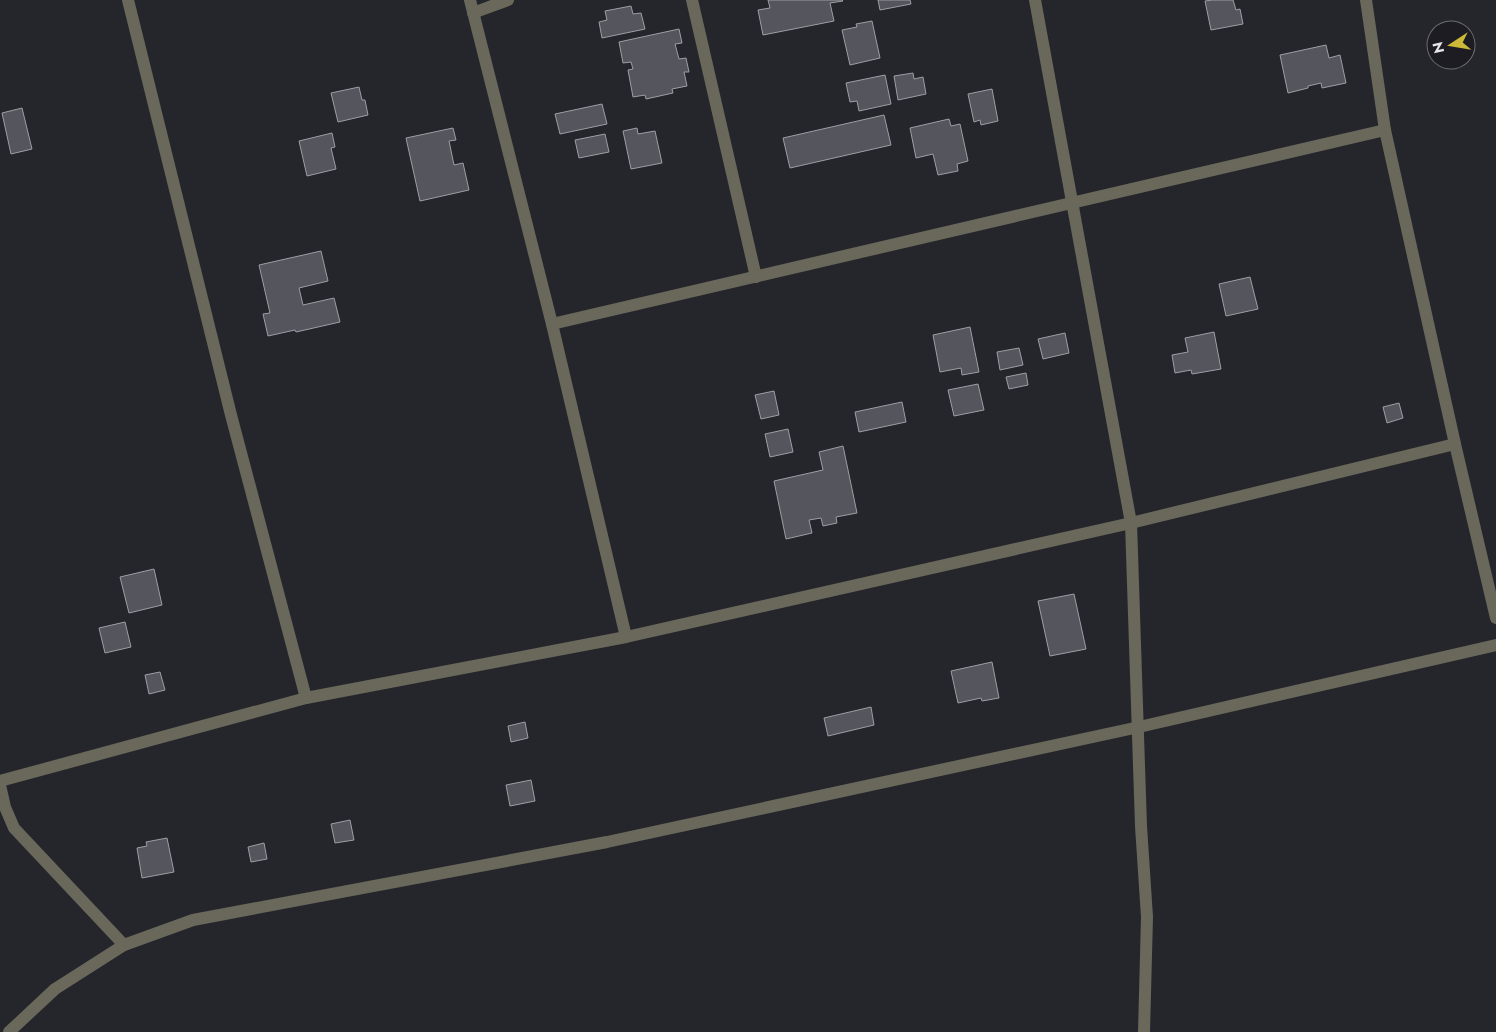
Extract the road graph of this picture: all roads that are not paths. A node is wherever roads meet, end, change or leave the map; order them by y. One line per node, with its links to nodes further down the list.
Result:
1 (128, 0): 17 (street)
2 (470, 0): 7 (street)
3 (508, 0): 7 (street)
4 (692, 0): 10 (street)
5 (1035, 0): 9 (street)
6 (1366, 0): 8 (street)
7 (473, 13): 11 (street)
8 (1385, 130): 9 (street); 12 (street)
9 (1073, 203): 10 (street); 13 (street)
10 (756, 277): 11 (street)
11 (552, 324): 15 (street)
12 (1455, 444): 13 (street); 14 (street)
13 (1131, 523): 15 (street); 18 (street)
14 (1496, 618)
15 (626, 636): 17 (street)
16 (1496, 645): 18 (street)
17 (306, 698): 19 (street)
18 (1139, 727): 21 (street); 23 (street)
19 (0, 781)
20 (0, 785): 21 (street)
21 (124, 945): 22 (street)
22 (8, 1032)
23 (1144, 1032)

